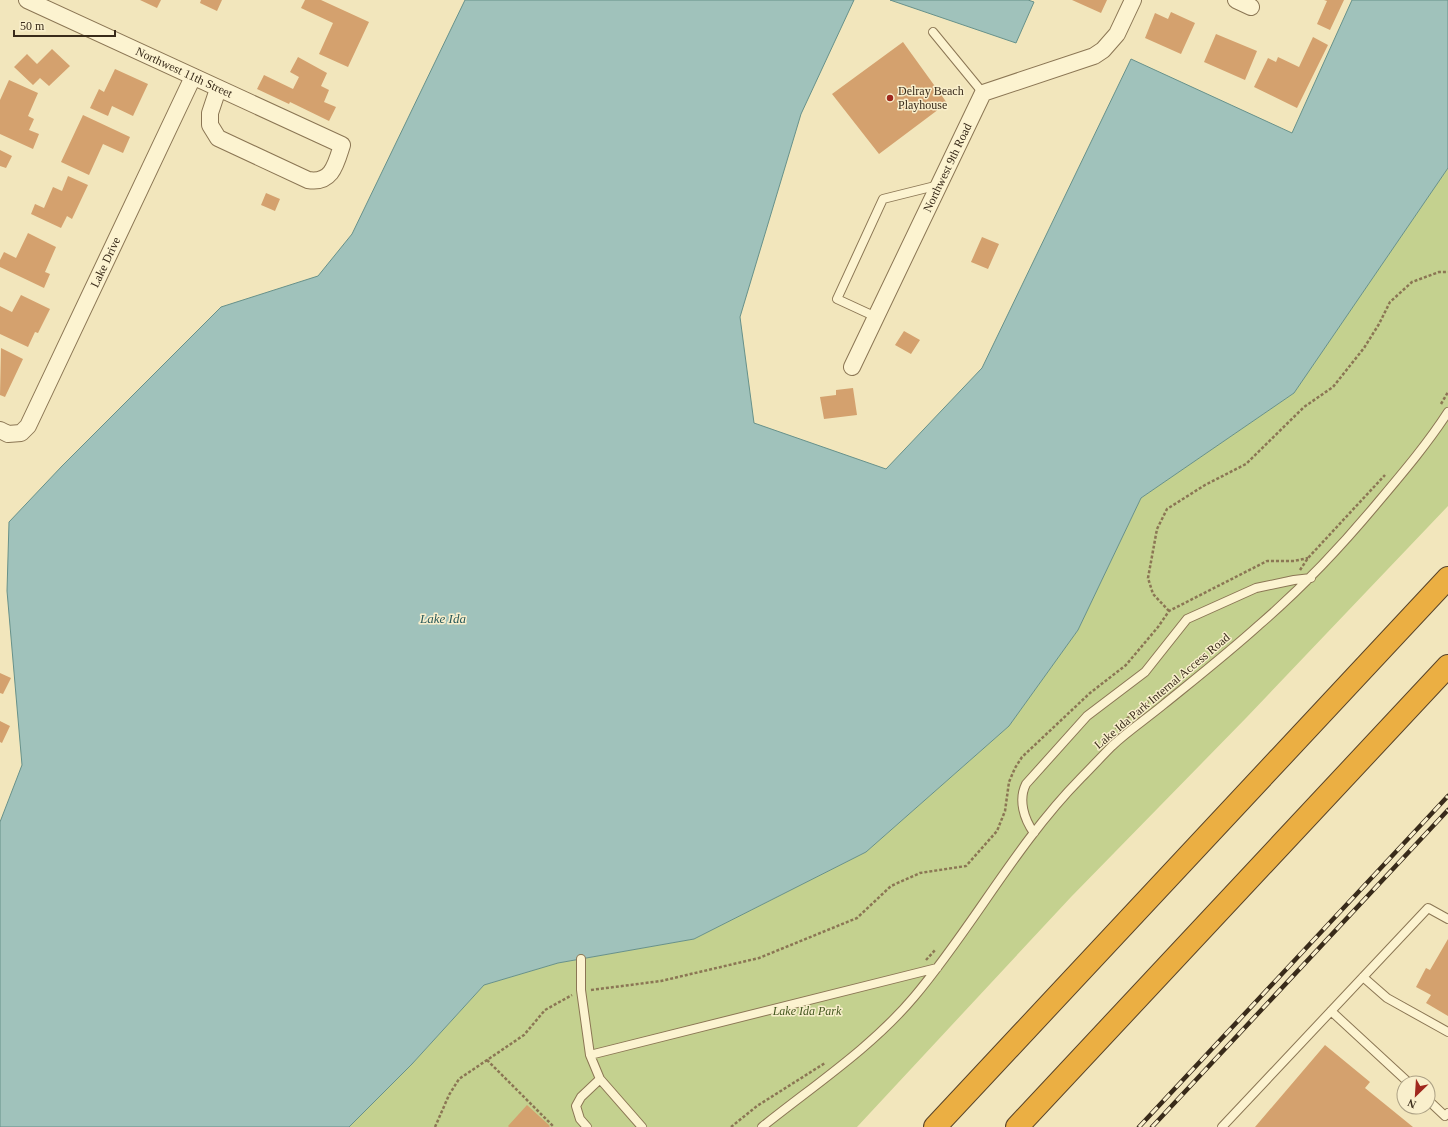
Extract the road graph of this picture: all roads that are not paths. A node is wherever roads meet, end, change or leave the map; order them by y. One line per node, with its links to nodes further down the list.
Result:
1 (27, 0): 6 (street, Northwest 11th Street)
2 (1134, 0): 8 (street)
3 (1236, 0): 4 (street)
4 (1251, 7)
5 (933, 32): 8 (lane)
6 (193, 77): 7 (street, Northwest 11th Street); 13 (street, Lake Drive)
7 (218, 89): 7 (street, Northwest 11th Street)
8 (983, 93): 9 (street, Northwest 9th Road)
9 (939, 184): 10 (street, Northwest 9th Road); 10 (lane)
10 (876, 317): 11 (street, Northwest 9th Road)
11 (852, 368)
12 (1448, 412): 14 (lane, Lake Ida Park Internal Access Road)
13 (4, 432)
14 (1311, 578): 17 (lane, Lake Ida Park Internal Access Road); 17 (lane)
15 (1448, 578): 32 (highway)
16 (1448, 666): 33 (highway)
17 (1034, 833): 20 (lane, Lake Ida Park Internal Access Road)
18 (1447, 916): 21 (lane)
19 (581, 959): 24 (lane)
20 (938, 968): 24 (lane); 31 (lane, Lake Ida Park Internal Access Road)
21 (1363, 977): 22 (lane); 23 (lane)
22 (1331, 1011): 25 (lane); 34 (lane)
23 (1448, 1032)
24 (590, 1055): 26 (lane)
25 (1400, 1075)
26 (600, 1079): 29 (lane); 30 (lane)
27 (1436, 1107): 28 (lane)
28 (1447, 1116)
29 (587, 1127)
30 (642, 1127)
31 (762, 1127)
32 (935, 1127)
33 (1017, 1127)
34 (1222, 1127)

